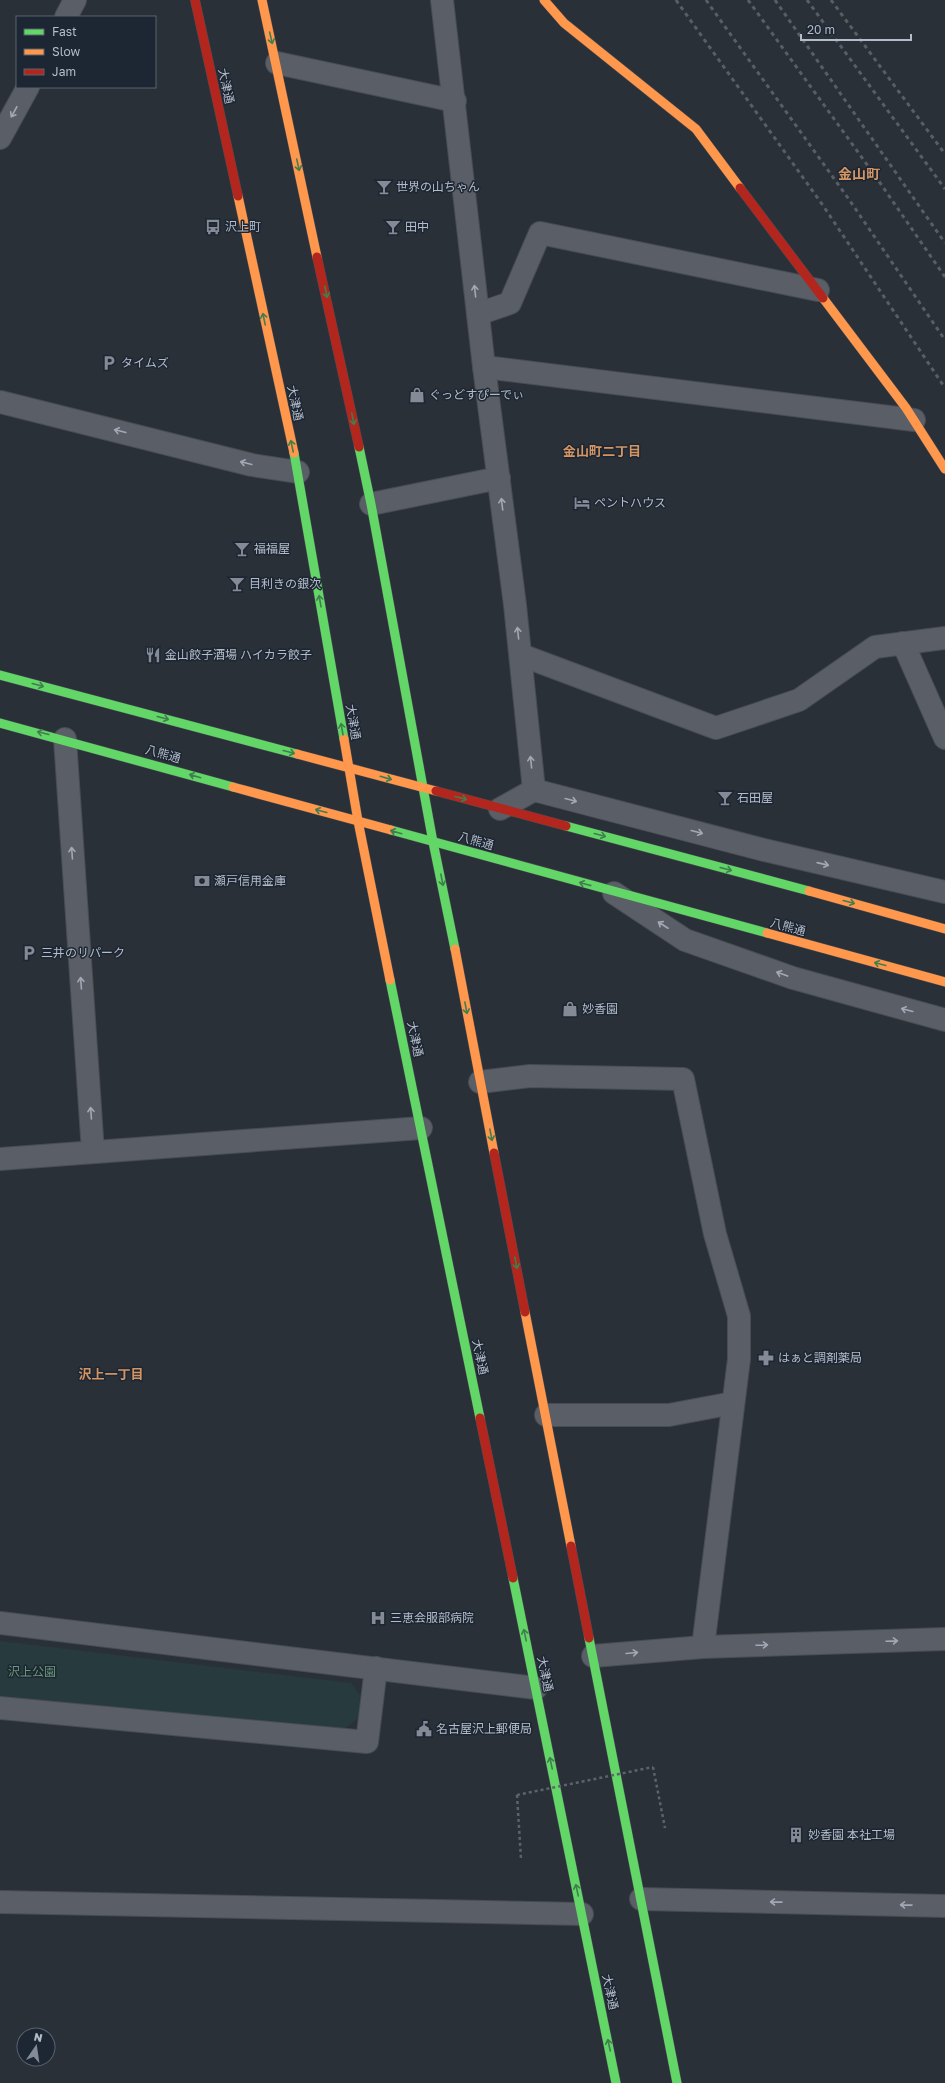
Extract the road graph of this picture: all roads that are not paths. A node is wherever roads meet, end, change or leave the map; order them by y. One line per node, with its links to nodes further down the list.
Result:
1 (75, 0): 6 (street)
2 (195, 0): 17 (street, 大津通, one-way to 2)
3 (262, 0): 7 (street, one-way to 7)
4 (442, 0): 9 (street)
5 (544, 0): 11 (street)
6 (67, 16)
7 (276, 63): 9 (street); 19 (street, one-way to 19)
8 (27, 88): 10 (street, one-way to 10)
9 (455, 101): 12 (street, one-way to 9)
10 (0, 138)
11 (818, 290): 12 (street); 15 (street)
12 (478, 314): 13 (street)
13 (484, 367): 15 (street); 18 (street)
14 (0, 402): 17 (street, one-way to 14)
15 (914, 420): 16 (street)
16 (945, 469)
17 (298, 472): 27 (street, 大津通, one-way to 17)
18 (499, 478): 19 (street); 22 (street, one-way to 18)
19 (371, 504): 28 (street)
20 (945, 638): 21 (street)
21 (903, 643): 22 (street); 25 (street)
22 (521, 655): 29 (street, one-way to 22)
23 (0, 675): 27 (street, one-way to 27)
24 (0, 723): 26 (street, 八熊通, one-way to 24)
25 (945, 738)
26 (64, 739): 31 (street, 八熊通, one-way to 26); 40 (street, one-way to 26)
27 (349, 768): 28 (street, one-way to 28); 31 (street, 大津通)
28 (423, 789): 30 (street, one-way to 30); 32 (street)
29 (534, 790): 30 (street); 34 (street, one-way to 34)
30 (500, 809): 35 (street, one-way to 35)
31 (358, 821): 32 (street, 八熊通, one-way to 31); 39 (street, 大津通)
32 (433, 842): 33 (street, 八熊通, one-way to 32); 38 (street, one-way to 38)
33 (611, 891): 36 (street, 八熊通, one-way to 33); 37 (street, one-way to 33)
34 (945, 892)
35 (945, 929)
36 (945, 982)
37 (945, 1020)
38 (480, 1082): 42 (street); 43 (street, one-way to 43)
39 (421, 1128): 40 (street); 49 (street, 大津通, one-way to 39)
40 (93, 1152): 41 (street)
41 (0, 1159)
42 (733, 1403): 43 (street); 46 (street)
43 (546, 1416): 47 (street)
44 (0, 1623): 48 (street)
45 (945, 1639): 46 (street, one-way to 45)
46 (703, 1646): 47 (street, one-way to 46)
47 (593, 1656): 51 (street)
48 (376, 1668): 49 (street); 50 (street)
49 (536, 1688): 54 (street, 大津通, one-way to 49)
50 (0, 1708)
51 (641, 1899): 53 (street, one-way to 51); 56 (street)
52 (0, 1902): 54 (street)
53 (945, 1906)
54 (582, 1914): 55 (street, 大津通, one-way to 54)
55 (616, 2083)
56 (678, 2083)

